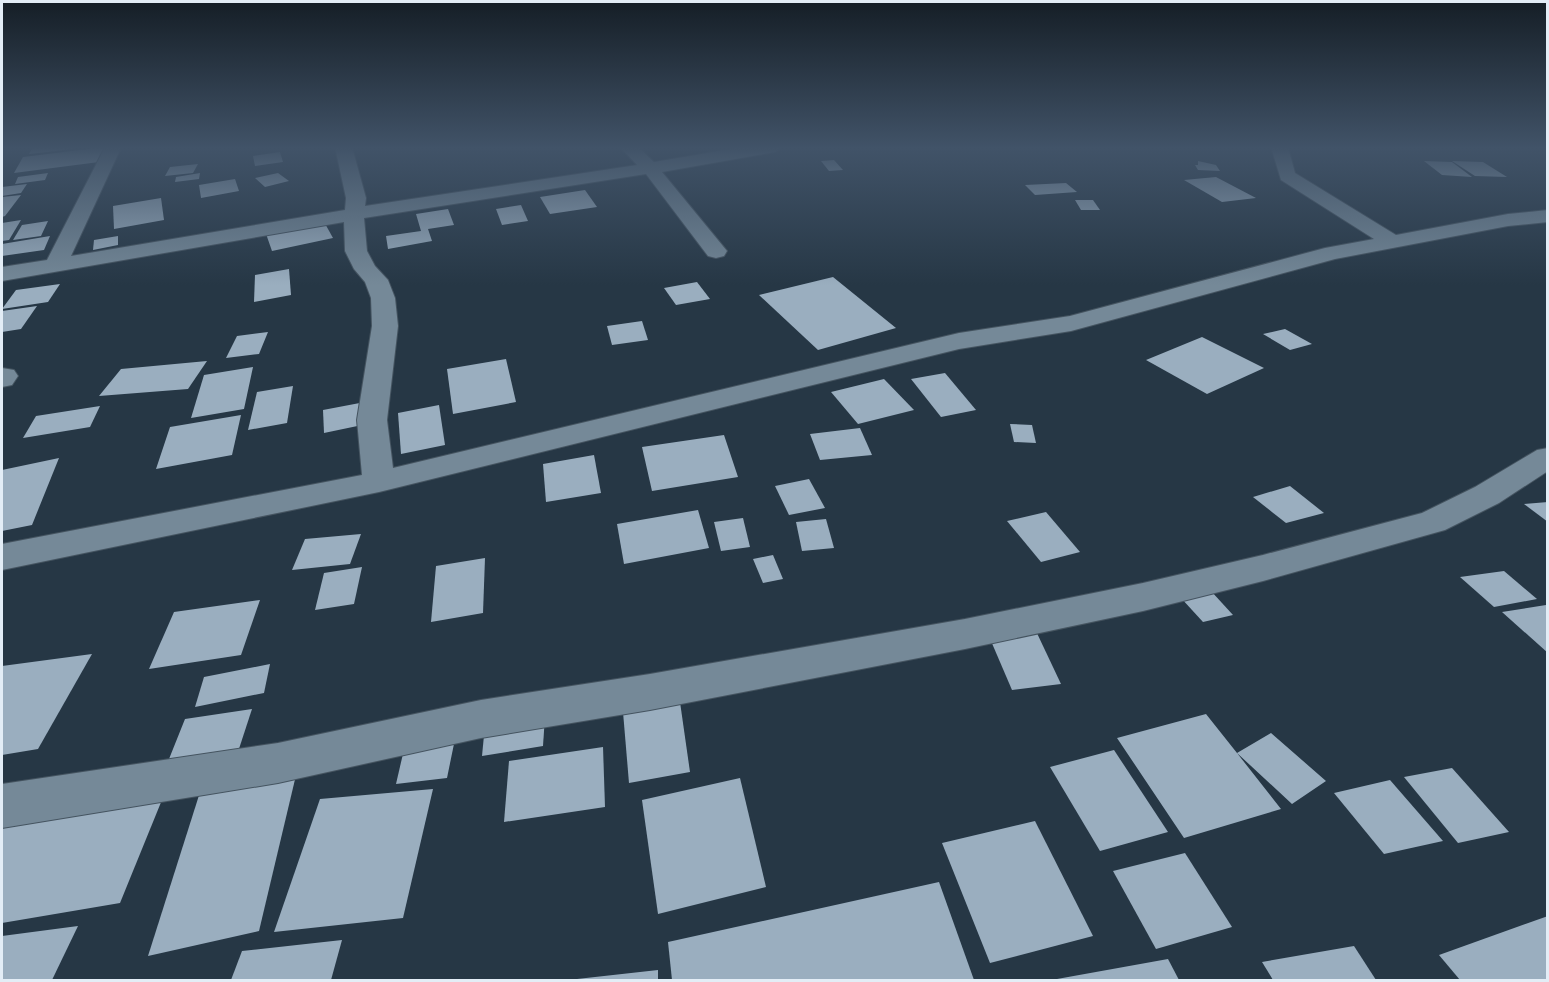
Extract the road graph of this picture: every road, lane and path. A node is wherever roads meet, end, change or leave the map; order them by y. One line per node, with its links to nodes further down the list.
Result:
1 (93, 193): 10 (street)
2 (355, 193): 6 (street)
3 (499, 193): 6 (street)
4 (670, 193): 9 (street)
5 (1314, 193): 8 (street)
6 (354, 214): 10 (street); 13 (street)
7 (1548, 216): 8 (street)
8 (1390, 240): 13 (street)
9 (716, 251)
10 (55, 266): 11 (street)
11 (2, 274)
12 (1548, 458): 15 (street)
13 (379, 482): 14 (street)
14 (2, 556)
15 (2, 806)

